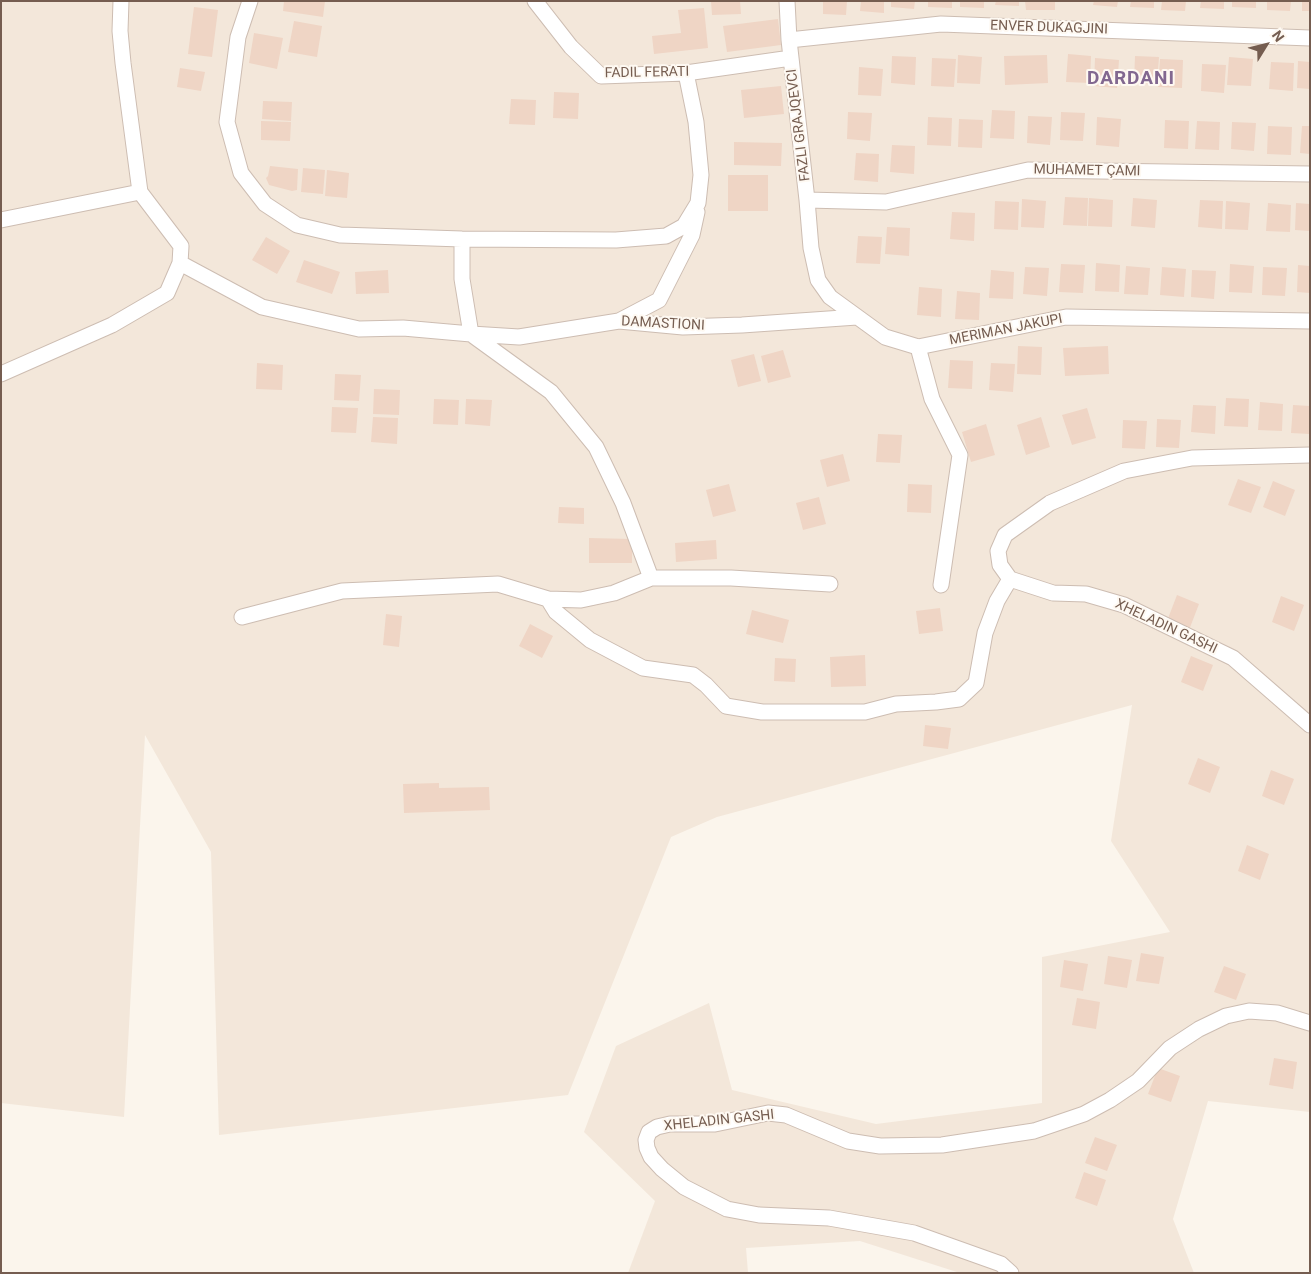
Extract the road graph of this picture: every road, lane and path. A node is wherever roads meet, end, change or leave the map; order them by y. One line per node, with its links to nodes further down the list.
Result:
1 (121, 1): 10 (street)
2 (250, 1): 14 (street)
3 (535, 1): 8 (street, FADIL FERATI)
4 (787, 1): 6 (street, FAZLI GRAJQEVCI)
5 (1310, 38): 6 (street, ENVER DUKAGJINI)
6 (789, 40): 7 (street, FAZLI GRAJQEVCI)
7 (791, 58): 8 (street, FADIL FERATI); 11 (street, FAZLI GRAJQEVCI)
8 (686, 73): 12 (street)
9 (1310, 174): 11 (street, MUHAMET ÇAMI)
10 (140, 192): 13 (street); 16 (street)
11 (808, 200): 15 (street, FAZLI GRAJQEVCI)
12 (698, 203): 14 (street); 18 (street)
13 (1, 220)
14 (462, 239): 20 (street)
15 (811, 248): 17 (street, MERIMAN JAKUPI)
16 (180, 263): 20 (street, DAMASTIONI); 22 (street)
17 (857, 317): 18 (street, DAMASTIONI); 21 (street, MERIMAN JAKUPI)
18 (619, 321): 20 (street, DAMASTIONI)
19 (1310, 321): 21 (street, MERIMAN JAKUPI)
20 (470, 334): 24 (street)
21 (918, 347): 27 (street)
22 (1, 374)
23 (1310, 455): 25 (street)
24 (652, 578): 26 (street); 28 (street)
25 (1010, 579): 28 (street); 30 (street, XHELADIN GASHI)
26 (830, 584)
27 (941, 586)
28 (548, 599): 29 (street)
29 (242, 617)
30 (1310, 725)
31 (1310, 1022): 32 (street, XHELADIN GASHI)
32 (1011, 1273)

